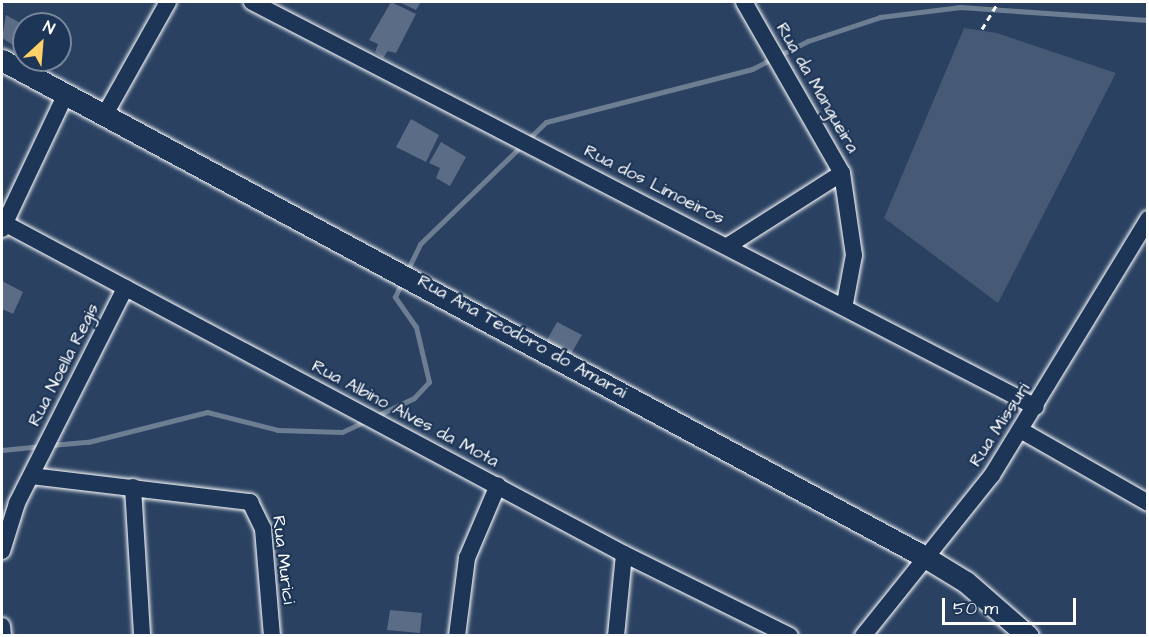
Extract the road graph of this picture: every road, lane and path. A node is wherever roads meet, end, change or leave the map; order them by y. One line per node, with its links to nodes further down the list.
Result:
1 (168, 2): 8 (street)
2 (252, 2): 12 (street, Rua dos Limoeiros)
3 (744, 2): 9 (street, Rua da Mangueira)
4 (998, 2): 5 (path)
5 (982, 29)
6 (2, 60): 7 (street, Rua Ana Teodoro do Amarai)
7 (65, 96): 8 (street, Rua Ana Teodoro do Amarai); 11 (street)
8 (104, 116): 23 (street, Rua Ana Teodoro do Amarai)
9 (842, 173): 12 (street); 14 (street, Rua da Mangueira)
10 (1148, 219): 15 (street, Rua Missuri)
11 (3, 226): 13 (street, Rua Albino Alves da Mota)
12 (729, 244): 14 (street, Rua dos Limoeiros)
13 (125, 288): 17 (street, Rua Noella Regis); 18 (street, Rua Albino Alves da Mota)
14 (845, 303): 15 (street, Rua dos Limoeiros)
15 (1036, 406): 16 (street, Rua Missuri)
16 (1022, 431): 20 (street); 23 (street, Rua Missuri)
17 (35, 469): 19 (street, Rua Murici); 21 (street, Rua Noella Regis)
18 (498, 485): 22 (street, Rua Albino Alves da Mota); 28 (street)
19 (133, 487): 26 (street); 27 (street, Rua Murici)
20 (1148, 503)
21 (2, 551)
22 (624, 554): 29 (street); 30 (street, Rua Albino Alves da Mota)
23 (925, 557): 31 (street, Rua Missuri); 32 (street, Rua Ana Teodoro do Amarai)
24 (2, 626): 25 (street)
25 (3, 636)
26 (142, 636)
27 (272, 636)
28 (457, 636)
29 (616, 636)
30 (790, 636)
31 (863, 636)
32 (1028, 636)

